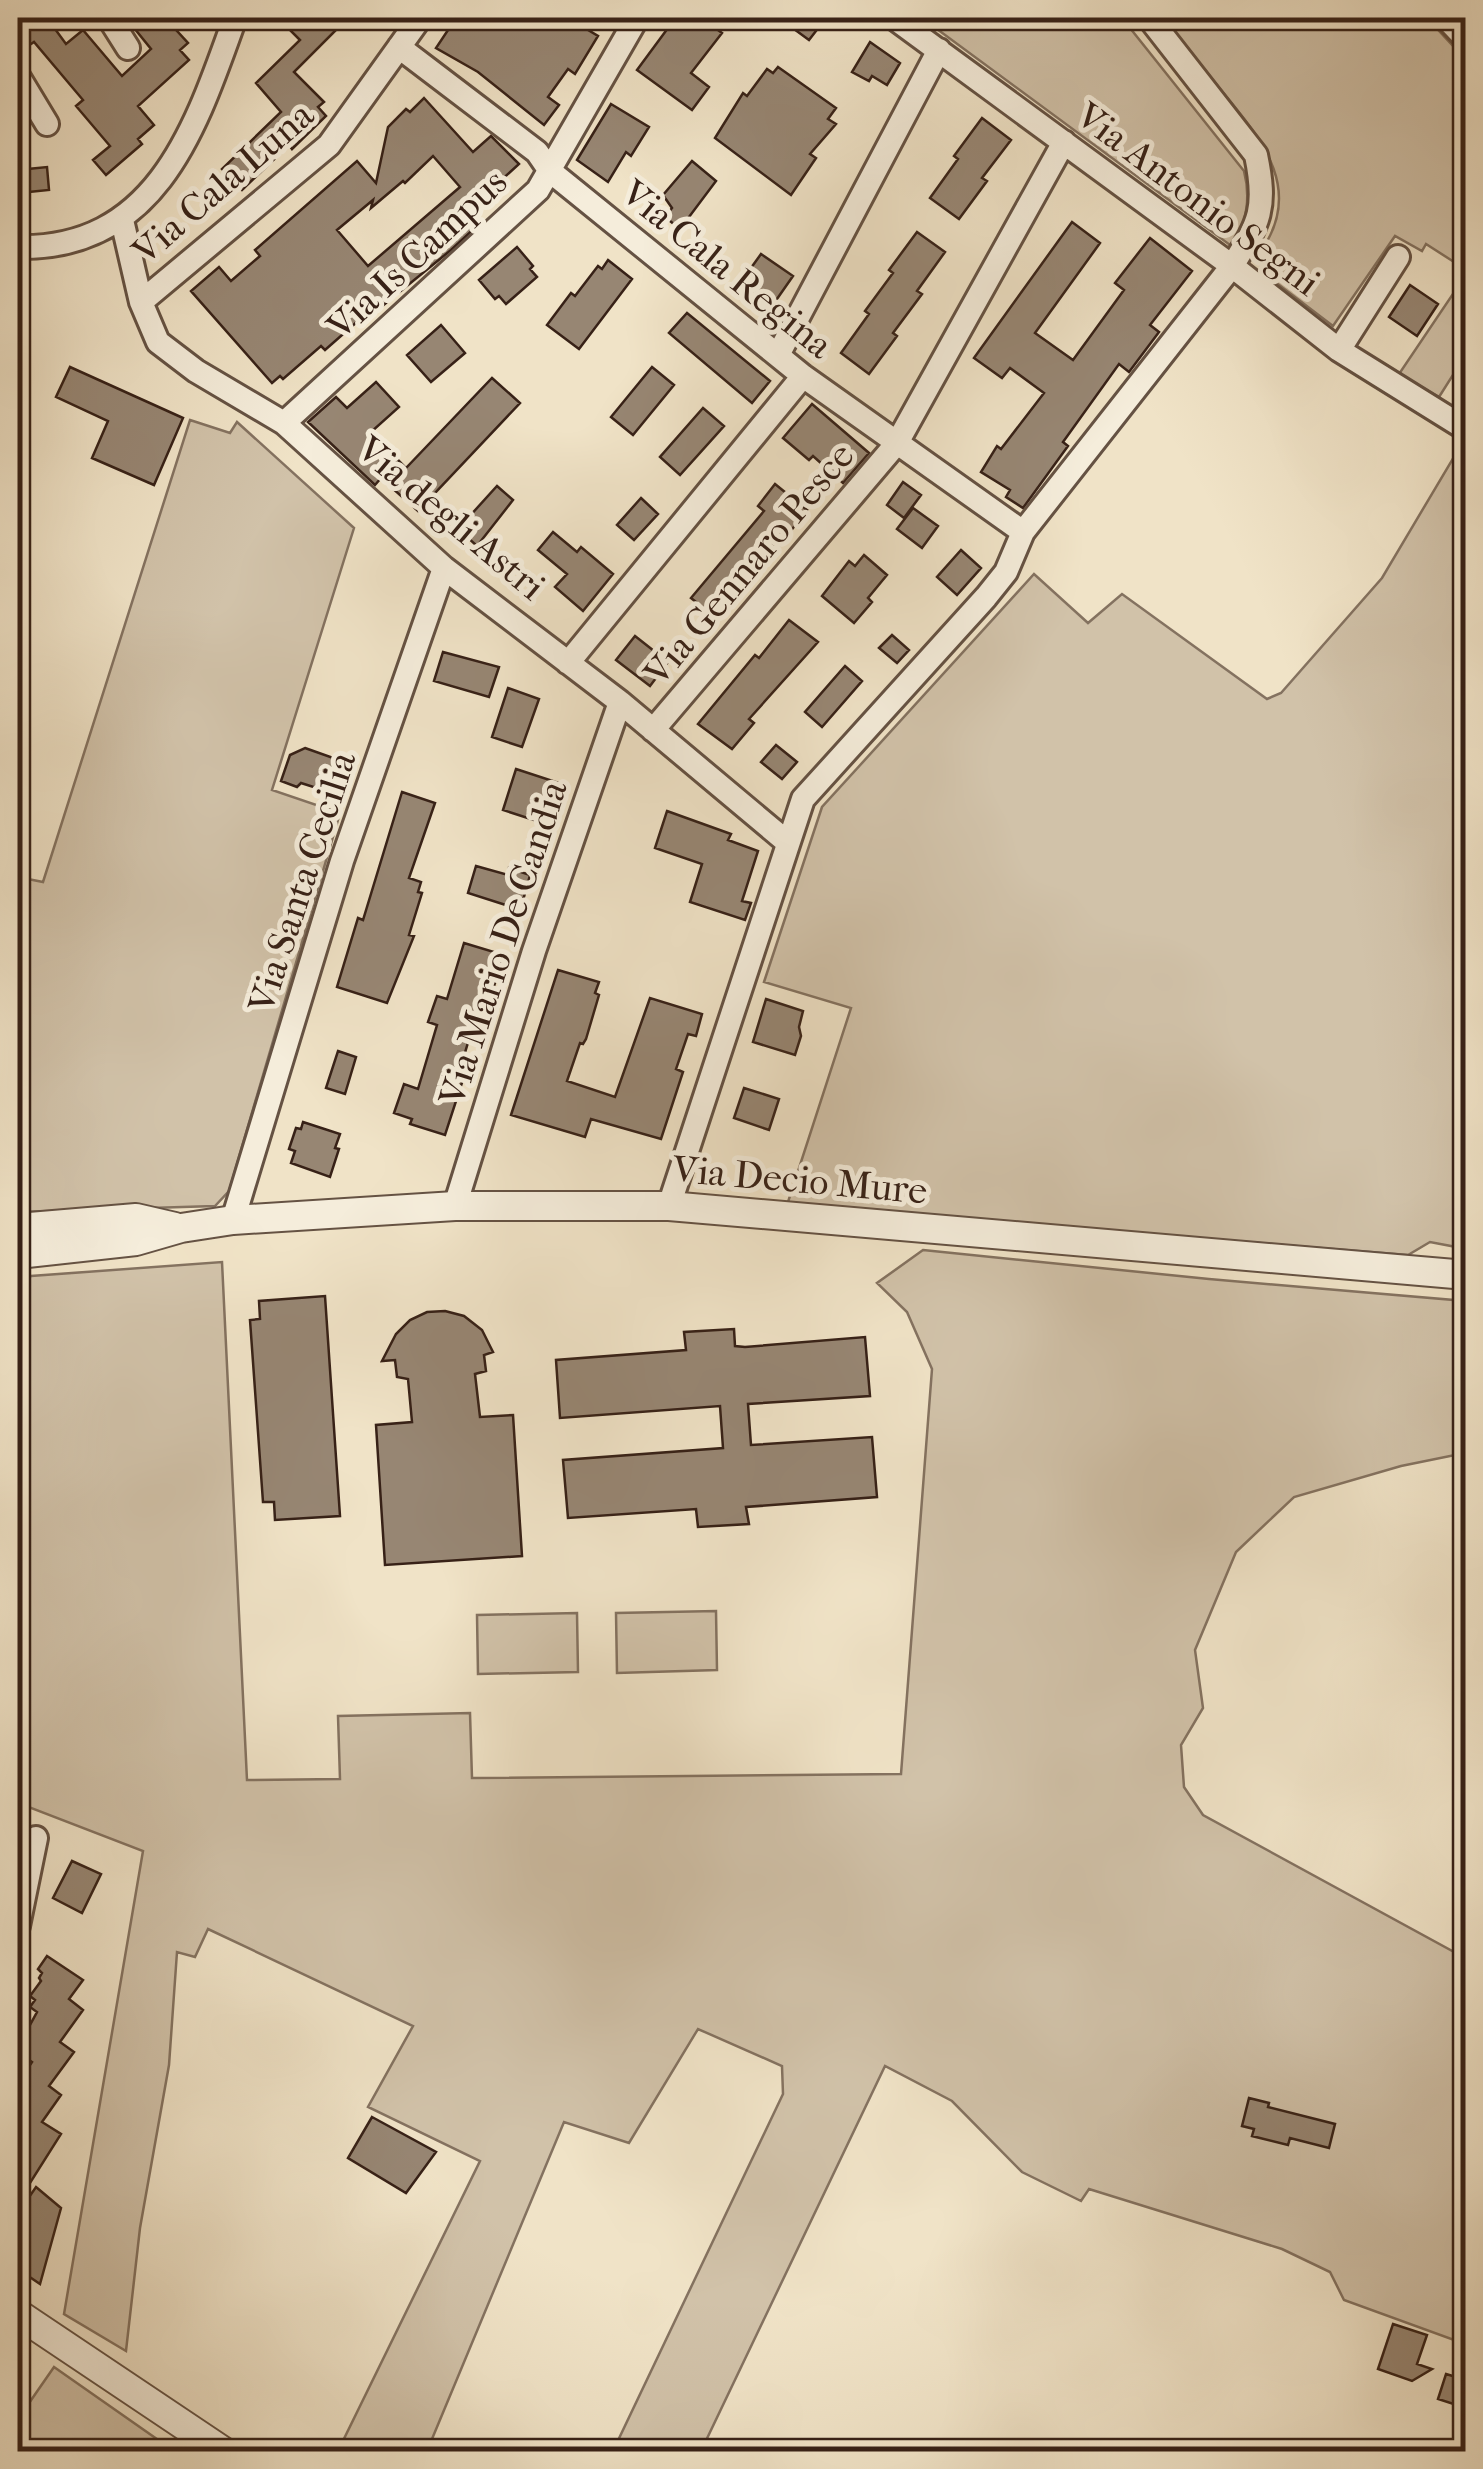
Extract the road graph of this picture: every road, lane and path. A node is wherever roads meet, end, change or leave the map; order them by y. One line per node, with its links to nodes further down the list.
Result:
1 (108, 18): 10 (street)
2 (236, 18): 16 (street)
3 (420, 18): 9 (street, Via Cala Luna)
4 (637, 18): 15 (street, Via Is Campus)
5 (894, 18): 11 (street, Via Antonio Segni)
6 (1149, 18): 19 (street)
7 (1446, 18): 8 (street)
8 (1466, 39)
9 (399, 47): 15 (street, Via Cala Regina); 20 (street, Via Cala Luna)
10 (128, 48)
11 (939, 50): 14 (street, Via Antonio Segni); 22 (street)
12 (18, 76): 13 (street)
13 (47, 124)
14 (1064, 142): 19 (street, Via Antonio Segni); 26 (street, Via Gennaro Pesce)
15 (550, 171): 22 (street, Via Cala Regina); 24 (street, Via Is Campus)
16 (122, 220): 17 (street); 20 (street, Via degli Astri)
17 (18, 247)
18 (1398, 257): 21 (street)
19 (1232, 266): 21 (street, Via Antonio Segni); 27 (street)
20 (141, 302): 24 (street, Via degli Astri)
21 (1338, 350): 25 (street, Via Antonio Segni)
22 (778, 355): 23 (street, Via Cala Regina)
23 (803, 376): 26 (street, Via Cala Regina); 29 (street)
24 (284, 423): 28 (street, Via degli Astri)
25 (1466, 430)
26 (898, 443): 27 (street, Via Cala Regina); 31 (street, Via Gennaro Pesce)
27 (1022, 532): 32 (street)
28 (444, 568): 29 (street, Via degli Astri); 35 (street, Via Santa Cecilia)
29 (568, 663): 30 (street, Via degli Astri)
30 (620, 702): 31 (street, Via degli Astri); 33 (street, Via Mario De Candia)
31 (653, 730): 32 (street, Via degli Astri)
32 (787, 842): 34 (street)
33 (454, 1206): 34 (street, Via Decio Mure); 35 (street, Via Decio Mure)
34 (669, 1206): 39 (street, Via Decio Mure)
35 (233, 1220): 37 (street, Via Decio Mure)
36 (18, 1228): 37 (street, Via Decio Mure)
37 (181, 1228): 38 (street, Via Decio Mure)
38 (18, 1254)
39 (1466, 1275)
40 (36, 1838): 41 (street)
41 (18, 1926)
42 (18, 2314): 43 (street)
43 (224, 2452)

